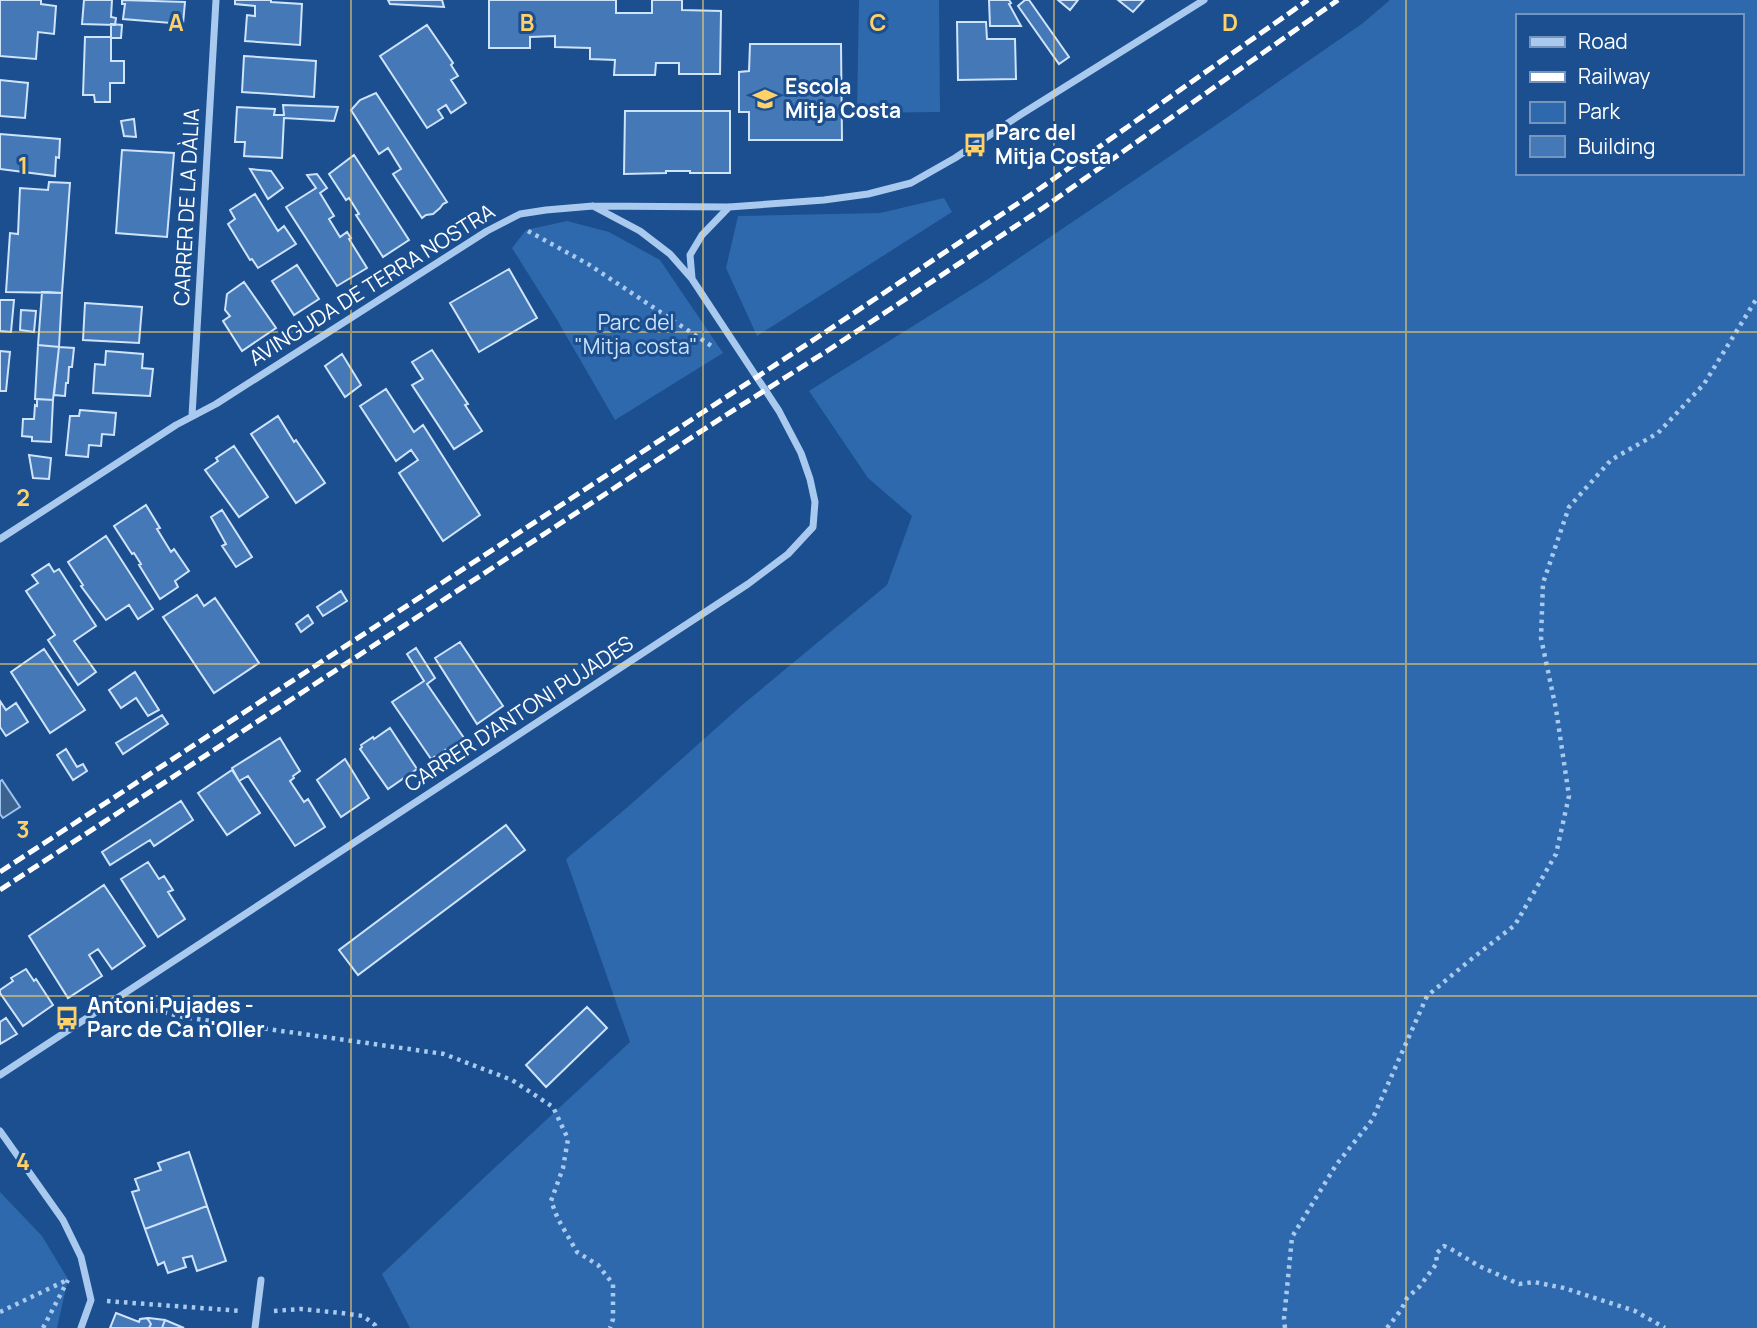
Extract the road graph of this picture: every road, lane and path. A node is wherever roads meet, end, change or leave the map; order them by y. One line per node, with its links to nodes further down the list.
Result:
1 (216, 0): 9 (street, CARRER DE LA DÀLIA)
2 (1204, 0): 4 (street, AVINGUDA DE TERRA NOSTRA)
3 (593, 206): 4 (street, AVINGUDA DE TERRA NOSTRA); 6 (street, CARRER D'ANTONI PUJADES); 9 (street, AVINGUDA DE TERRA NOSTRA)
4 (729, 207): 6 (street)
5 (526, 230): 8 (path)
6 (692, 279): 11 (street, CARRER D'ANTONI PUJADES)
7 (1757, 298): 23 (path)
8 (723, 353)
9 (192, 416): 10 (street, AVINGUDA DE TERRA NOSTRA)
10 (0, 539)
11 (114, 1000): 12 (street, CARRER D'ANTONI PUJADES); 22 (path)
12 (0, 1075)
13 (0, 1131): 15 (street)
14 (261, 1280): 17 (street)
15 (91, 1300): 17 (path); 19 (street)
16 (0, 1312): 18 (path)
17 (257, 1312): 20 (street); 21 (path)
18 (43, 1328)
19 (81, 1328)
20 (255, 1328)
21 (376, 1328)
22 (610, 1328)
23 (1285, 1328)
24 (1387, 1328): 25 (path)
25 (1665, 1328)

